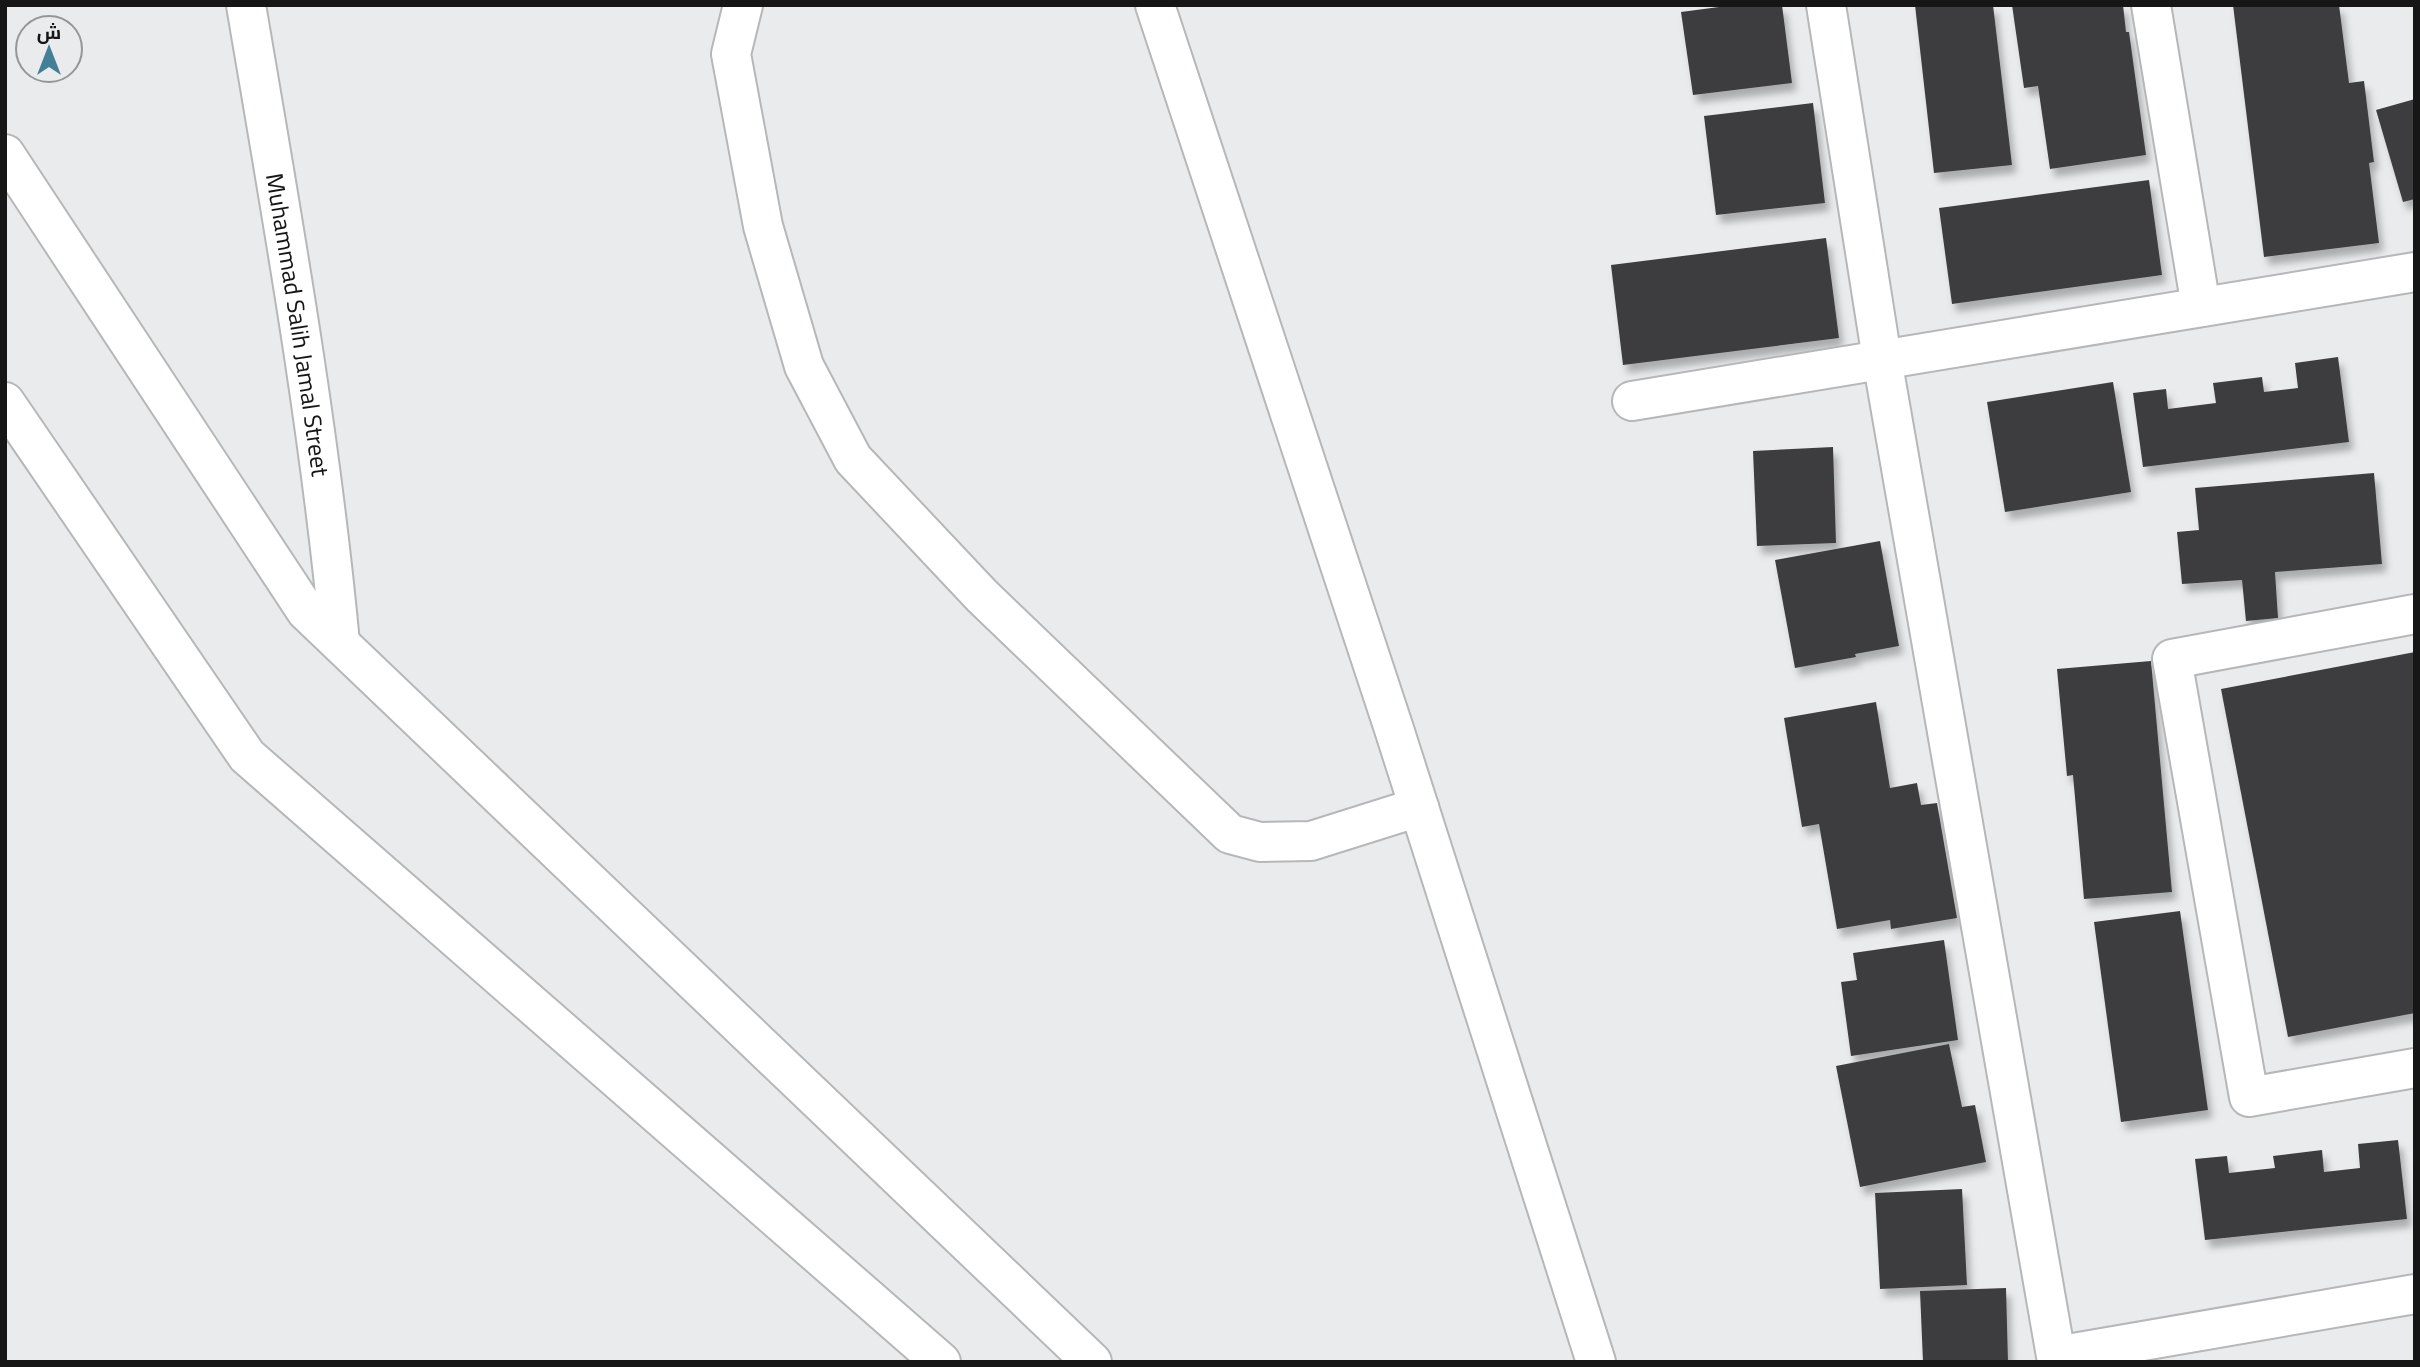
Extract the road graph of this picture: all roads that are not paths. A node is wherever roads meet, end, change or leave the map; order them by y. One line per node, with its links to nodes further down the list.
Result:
1 (246, 5): 13 (street, Muhammad Salih Jamal Street)
2 (743, 5): 14 (street)
3 (1155, 5): 14 (street)
4 (1826, 5): 9 (street)
5 (2151, 5): 8 (street)
6 (5, 153): 13 (street)
7 (2415, 272): 8 (street)
8 (2202, 307): 9 (street)
9 (1882, 359): 10 (street); 16 (street)
10 (1632, 401)
11 (5, 402): 17 (street)
12 (2415, 614): 15 (street)
13 (340, 643): 18 (street)
14 (1419, 807): 19 (street)
15 (2415, 1068)
16 (2415, 1294)
17 (941, 1362)
18 (1091, 1362)
19 (1596, 1362)

